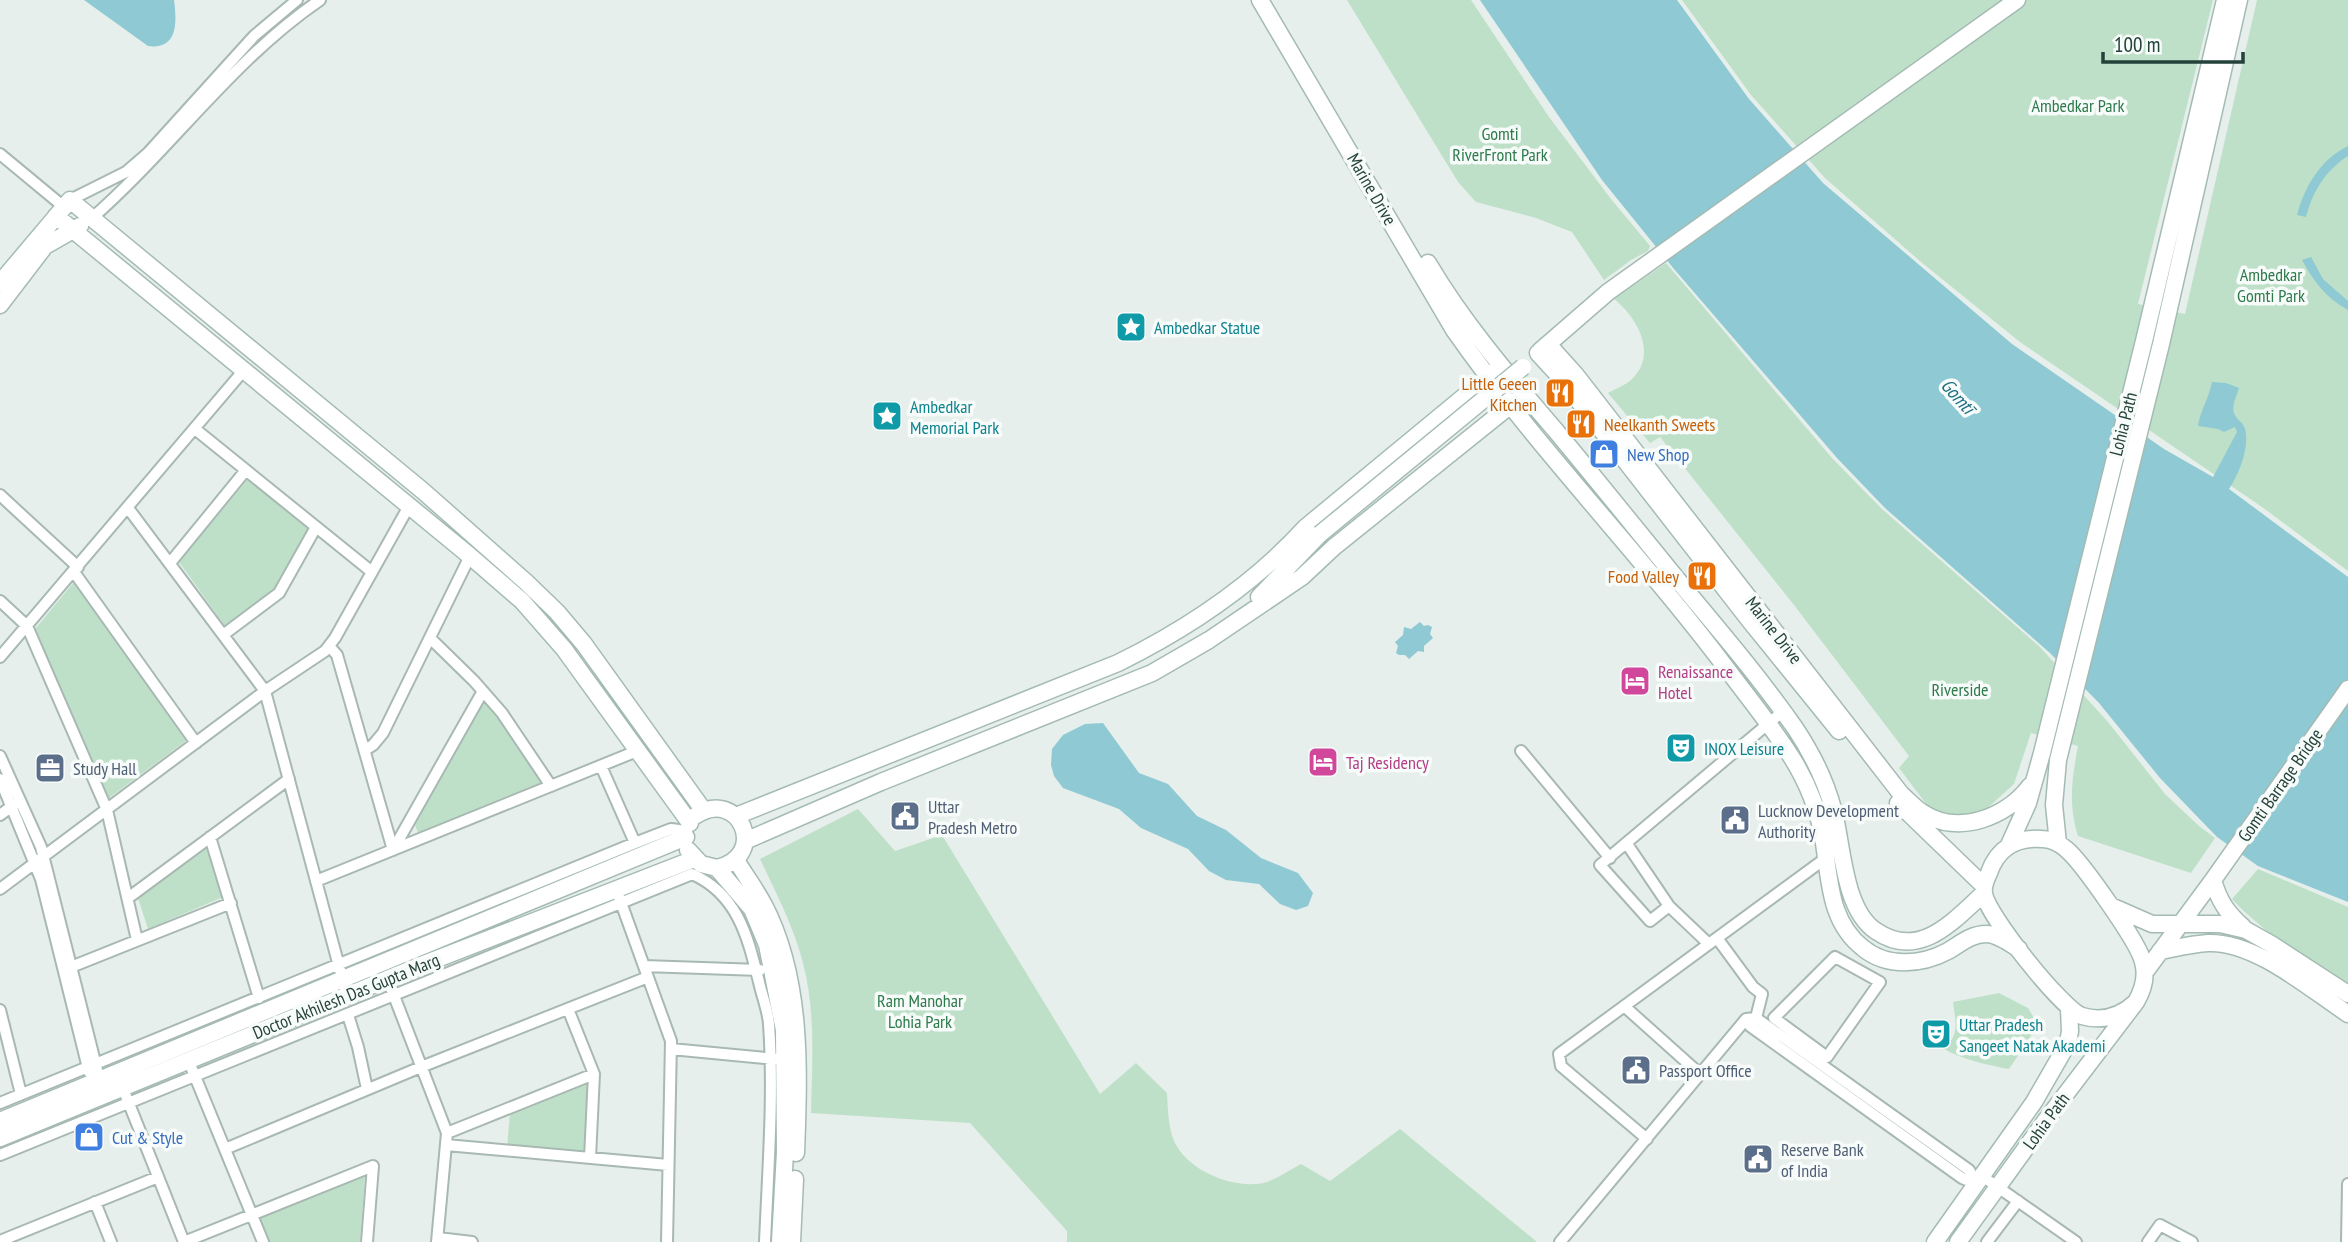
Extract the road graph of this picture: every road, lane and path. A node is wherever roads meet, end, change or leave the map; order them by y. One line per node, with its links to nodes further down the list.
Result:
1 (297, 0): 9 (street)
2 (320, 0): 10 (street)
3 (1260, 0): 17 (street, Marine Drive)
4 (1271, 0): 15 (street, Marine Drive)
5 (2017, 0): 14 (street)
6 (2225, 0): 52 (street, Lohia Path)
7 (2239, 0): 64 (street, Lohia Path)
8 (0, 155): 9 (street)
9 (63, 207): 10 (street); 11 (street); 12 (street)
10 (91, 219): 11 (street); 56 (street)
11 (73, 230): 13 (street); 16 (street)
12 (0, 283)
13 (0, 305)
14 (1543, 349): 26 (street, bridge); 52 (street, Marine Drive); 76 (street, Marine Drive)
15 (1501, 366): 17 (street); 18 (street, Marine Drive)
16 (244, 370): 20 (street); 23 (street)
17 (1487, 377): 19 (street, Marine Drive); 27 (street)
18 (1525, 394): 19 (street); 42 (street, Marine Drive)
19 (1510, 405): 34 (street); 43 (street, Marine Drive)
20 (195, 429): 21 (street); 24 (street)
21 (246, 470): 25 (street); 29 (street)
22 (0, 495): 30 (street)
23 (409, 506): 28 (street); 31 (street)
24 (128, 508): 29 (street); 30 (street)
25 (316, 527): 31 (street); 35 (street)
26 (1321, 534): 27 (street); 34 (street)
27 (1283, 553): 58 (street)
28 (470, 556): 36 (street); 46 (street)
29 (170, 563): 35 (street)
30 (76, 569): 33 (street); 44 (street)
31 (372, 572): 37 (street)
32 (0, 601): 33 (street)
33 (27, 626): 38 (street); 55 (street)
34 (1228, 627): 61 (street)
35 (223, 635): 40 (street)
36 (430, 638): 41 (street); 45 (street)
37 (329, 646): 40 (street); 45 (street)
38 (0, 657)
39 (2348, 689): 73 (street, Gomti Barrage Bridge)
40 (265, 691): 44 (street); 51 (street)
41 (483, 691): 53 (street); 66 (street)
42 (1782, 712): 43 (street); 76 (street, Marine Drive)
43 (1769, 723): 63 (street); 68 (street, Marine Drive)
44 (195, 743): 55 (street)
45 (365, 750): 66 (street)
46 (637, 751): 49 (street); 59 (street)
47 (1521, 751): 67 (street)
48 (0, 756): 54 (street)
49 (601, 766): 53 (street); 62 (street)
50 (0, 779): 54 (street)
51 (289, 779): 60 (street); 74 (street)
52 (2034, 780): 65 (street, Lohia Path)
53 (551, 786): 66 (street)
54 (16, 803): 57 (street); 70 (street)
55 (107, 810): 70 (street); 78 (street)
56 (704, 811): 58 (street); 59 (street)
57 (0, 815)
58 (736, 816): 61 (street)
59 (687, 830): 62 (street); 69 (street); 94 (street, Doctor Akhilesh Das Gupta Marg)
60 (210, 837): 78 (street); 79 (street)
61 (745, 841): 71 (street)
62 (635, 843): 94 (street)
63 (1627, 844): 67 (street); 81 (street)
64 (2058, 844): 65 (street); 80 (street)
65 (2009, 845): 76 (street, Lohia Path)
66 (393, 850): 74 (street)
67 (1610, 858): 81 (street)
68 (1826, 858): 85 (street); 86 (street, Marine Drive)
69 (694, 859): 72 (street); 77 (street, Doctor Akhilesh Das Gupta Marg)
70 (40, 860): 75 (street); 89 (street)
71 (736, 860): 72 (street); 147 (street)
72 (717, 868): 91 (street)
73 (2213, 880): 82 (street, Gomti Barrage Bridge); 83 (street)
74 (316, 881): 94 (street)
75 (0, 889)
76 (1984, 889): 86 (street)
77 (619, 895): 88 (street); 90 (street); 95 (street, Doctor Akhilesh Das Gupta Marg)
78 (128, 898): 84 (street)
79 (231, 903): 84 (street); 97 (street)
80 (2109, 905): 82 (street); 92 (street)
81 (1669, 906): 85 (street)
82 (2179, 924): 83 (street); 87 (street, Gomti Barrage Bridge)
83 (2246, 930): 96 (street)
84 (137, 940): 89 (street)
85 (1713, 941): 99 (street); 105 (street)
86 (2019, 949): 101 (street)
87 (2160, 951): 92 (street, Gomti Barrage Bridge); 103 (street)
88 (644, 966): 90 (street); 93 (street)
89 (68, 968): 114 (street)
90 (756, 970): 91 (street); 109 (street)
91 (773, 971): 109 (street)
92 (2145, 972): 98 (street, Gomti Barrage Bridge)
93 (648, 978): 100 (street); 108 (street)
94 (343, 980): 95 (street, Doctor Akhilesh Das Gupta Marg); 97 (street); 111 (street, Doctor Akhilesh Das Gupta Marg); 114 (street, Doctor Akhilesh Das Gupta Marg)
95 (390, 987): 104 (street); 110 (street)
96 (2348, 994)
97 (259, 998): 114 (street)
98 (2136, 1002): 101 (street); 131 (street, Lohia Path)
99 (1624, 1006): 113 (street); 122 (street)
100 (568, 1009): 110 (street); 112 (street)
101 (2069, 1009): 129 (street, Lohia Path)
102 (0, 1010): 107 (street)
103 (2348, 1014)
104 (348, 1015): 111 (street); 115 (street)
105 (1751, 1018): 113 (street); 129 (street)
106 (1774, 1018): 106 (street)
107 (3, 1032): 116 (street)
108 (671, 1049): 109 (street); 127 (street)
109 (778, 1059): 145 (street); 146 (street)
110 (421, 1067): 115 (street); 120 (street)
111 (192, 1068): 117 (street, Doctor Akhilesh Das Gupta Marg); 124 (street)
112 (594, 1074): 120 (street); 126 (street)
113 (1700, 1074): 122 (street)
114 (96, 1081): 116 (street); 117 (street, Doctor Akhilesh Das Gupta Marg); 119 (street, Doctor Akhilesh Das Gupta Marg); 121 (street, Doctor Akhilesh Das Gupta Marg)
115 (367, 1088): 124 (street)
116 (21, 1094): 118 (street)
117 (126, 1095): 125 (street); 128 (street)
118 (0, 1103)
119 (0, 1121)
120 (447, 1133): 123 (street)
121 (0, 1138)
122 (1647, 1139): 148 (street)
123 (446, 1145): 126 (street); 137 (street)
124 (225, 1149): 136 (street)
125 (0, 1156)
126 (590, 1158): 127 (street)
127 (668, 1165): 144 (street)
128 (158, 1177): 134 (street); 140 (street)
129 (1979, 1180): 131 (street); 132 (street, Lohia Path)
130 (2348, 1184): 155 (street)
131 (1998, 1188): 133 (street); 135 (street, Lohia Path)
132 (1964, 1201): 135 (street); 149 (street, Lohia Path)
133 (2018, 1201): 151 (street); 152 (street)
134 (95, 1202): 138 (street); 139 (street)
135 (1981, 1212): 150 (street, Lohia Path)
136 (252, 1215): 140 (street); 141 (street); 142 (street)
137 (438, 1240): 143 (street)
138 (0, 1241)
139 (111, 1242)
140 (184, 1242)
141 (263, 1242)
142 (367, 1242)
143 (472, 1242)
144 (667, 1242)
145 (765, 1242)
146 (780, 1242)
147 (792, 1242)
148 (1560, 1242)
149 (1935, 1242)
150 (1958, 1242)
151 (1987, 1242)
152 (2076, 1242)
153 (2148, 1242): 154 (street)
154 (2192, 1242)
155 (2347, 1242)

